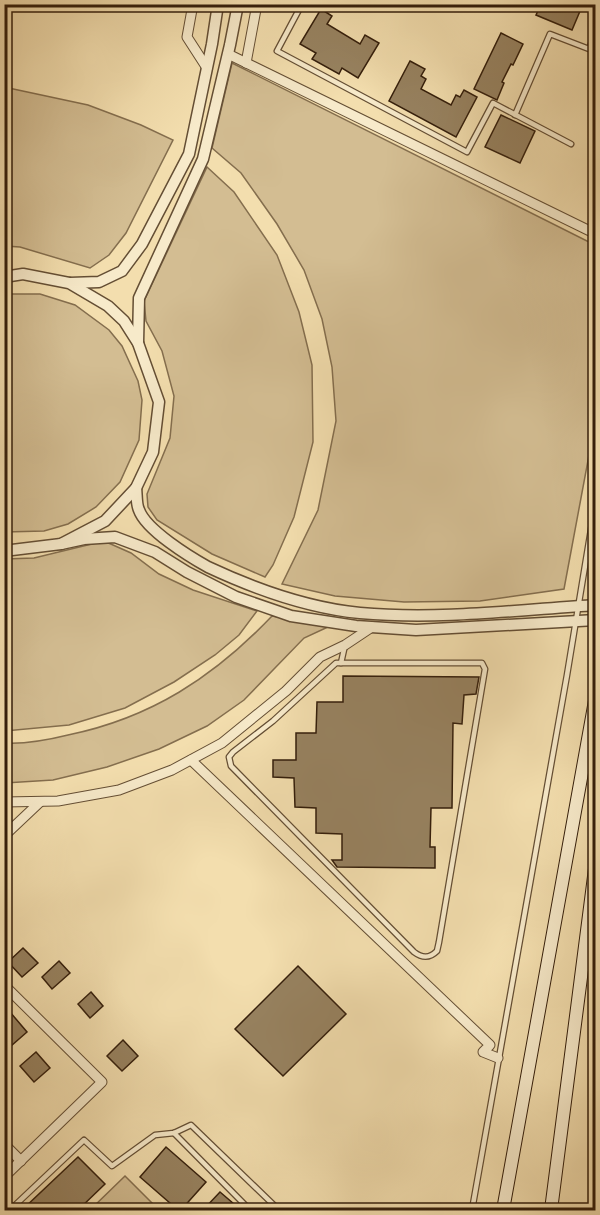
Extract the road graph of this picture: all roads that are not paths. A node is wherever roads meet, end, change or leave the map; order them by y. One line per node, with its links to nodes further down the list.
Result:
1 (193, 4): 9 (street)
2 (218, 4): 9 (street)
3 (237, 4): 7 (street)
4 (257, 4): 8 (street)
5 (302, 4): 10 (lane)
6 (596, 31): 10 (lane)
7 (228, 54): 8 (street); 15 (street)
8 (246, 63): 12 (street)
9 (207, 68): 14 (street)
10 (515, 115): 11 (lane)
11 (571, 144)
12 (596, 234)
13 (4, 277): 14 (street)
14 (69, 283): 15 (street)
15 (138, 343): 16 (street)
16 (136, 488): 18 (street); 21 (street)
17 (596, 499): 21 (lane)
18 (61, 544): 19 (street); 24 (street)
19 (4, 549)
20 (596, 605): 21 (street)
21 (578, 606): 23 (lane)
22 (596, 620): 23 (street)
23 (576, 621): 24 (street); 34 (lane)
24 (372, 627): 25 (street)
25 (345, 645): 26 (lane); 28 (street)
26 (341, 663): 26 (lane)
27 (596, 695): 43 (main road)
28 (191, 760): 30 (street); 34 (street)
29 (4, 802): 30 (street)
30 (40, 802): 31 (street)
31 (4, 836)
32 (596, 861): 44 (main road)
33 (4, 985): 37 (street)
34 (498, 1059): 42 (lane)
35 (174, 1133): 39 (lane); 40 (lane); 41 (lane)
36 (4, 1144): 37 (street)
37 (21, 1161): 38 (street)
38 (4, 1177)
39 (10, 1210)
40 (250, 1210)
41 (279, 1210)
42 (472, 1210)
43 (503, 1210)
44 (551, 1210)

